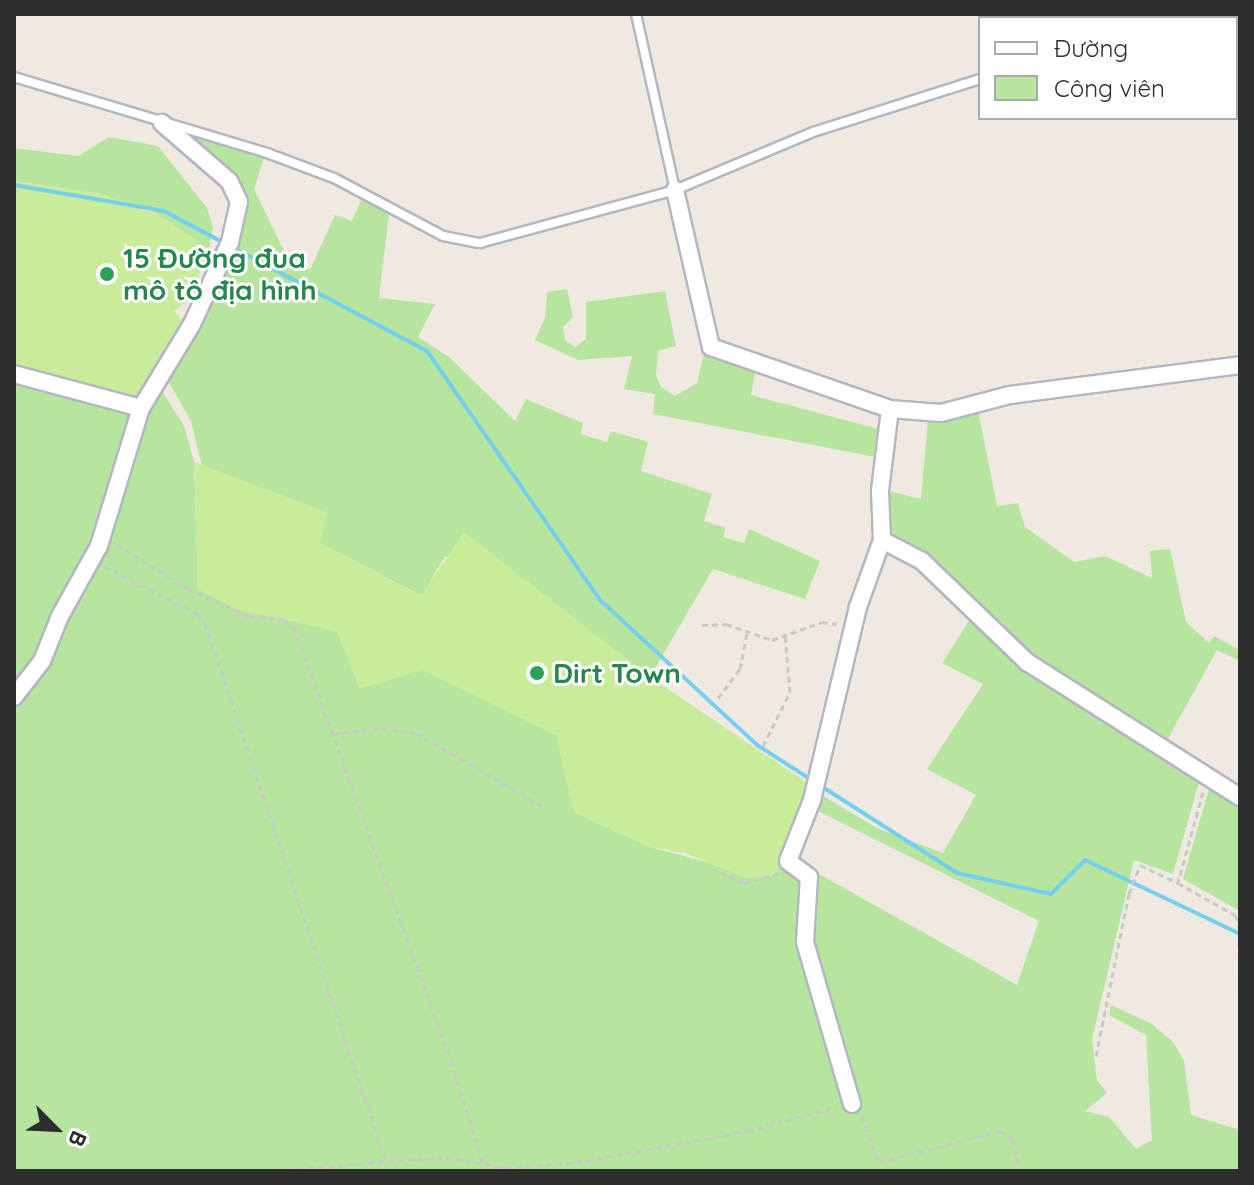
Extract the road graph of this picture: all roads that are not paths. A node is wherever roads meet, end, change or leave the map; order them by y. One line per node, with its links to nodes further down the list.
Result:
1 (636, 14): 5 (lane)
2 (14, 77): 4 (lane)
3 (978, 80): 5 (lane)
4 (162, 123): 5 (lane); 8 (street)
5 (675, 190): 9 (street)
6 (1240, 365): 9 (street)
7 (14, 374): 8 (street)
8 (141, 408): 11 (street)
9 (890, 409): 10 (street)
10 (882, 540): 12 (street); 13 (street)
11 (14, 697)
12 (1240, 797)
13 (852, 1104)

